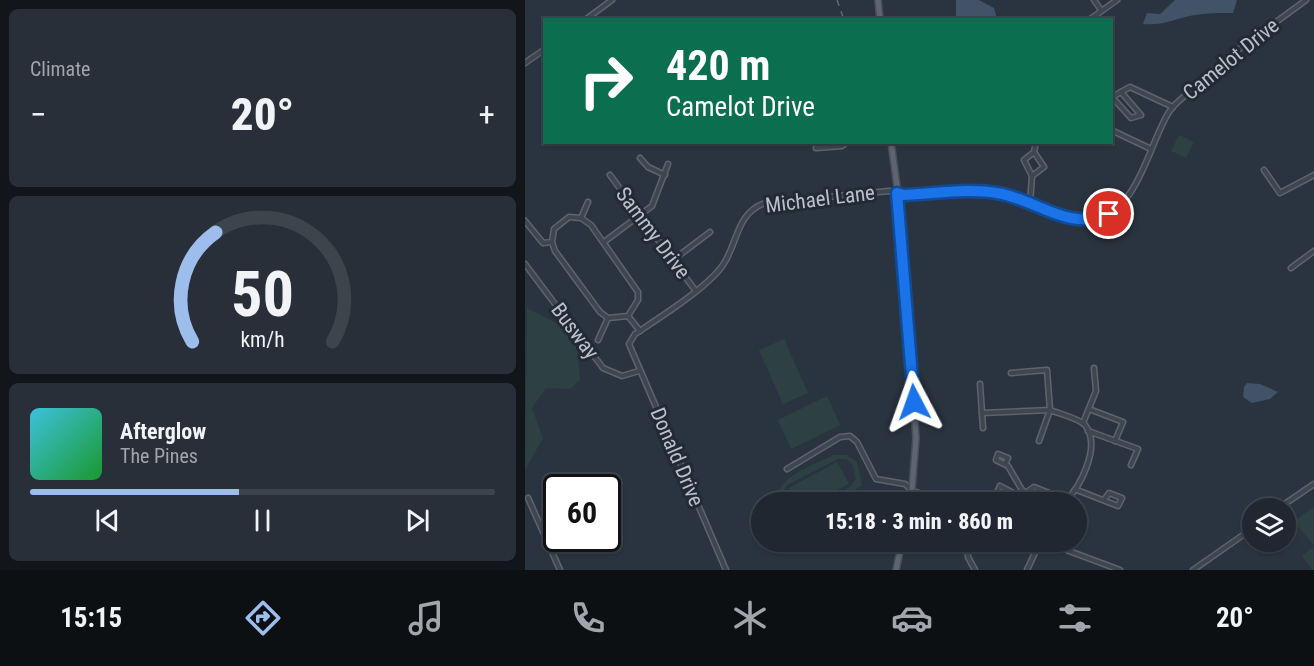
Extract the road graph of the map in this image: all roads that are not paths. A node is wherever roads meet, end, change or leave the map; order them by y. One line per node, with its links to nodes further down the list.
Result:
1 (612, 0): 7 (street)
2 (878, 0): 8 (main road)
3 (1094, 0): 6 (street)
4 (1117, 0): 6 (street)
5 (1306, 0): 15 (street, Camelot Drive)
6 (1101, 10): 9 (street)
7 (588, 18)
8 (880, 18)
9 (1091, 18)
10 (543, 50): 11 (street)
11 (525, 63)
12 (1121, 92): 13 (street); 14 (street); 15 (street)
13 (1113, 96)
14 (1113, 98)
15 (1173, 107): 21 (street, Camelot Drive)
16 (1113, 131): 21 (street)
17 (844, 144): 20 (street)
18 (891, 144): 30 (main road)
19 (1036, 144): 22 (street)
20 (816, 148)
21 (1152, 149): 32 (street, Camelot Drive)
22 (1034, 152): 29 (street); 29 (street)
23 (640, 158): 27 (street)
24 (668, 164): 27 (street)
25 (1265, 170): 28 (street)
26 (610, 175): 33 (street, Sammy Drive)
27 (665, 175): 33 (street)
28 (1314, 175)
29 (1032, 176): 32 (street)
30 (897, 193): 32 (street, Camelot Drive); 43 (street, Michael Lane); 66 (main road)
31 (588, 202): 34 (street)
32 (1030, 203)
33 (640, 216): 38 (street); 40 (street, Sammy Drive)
34 (581, 218): 37 (street); 38 (street)
35 (525, 221): 37 (street)
36 (710, 232): 40 (street)
37 (552, 242): 45 (street)
38 (605, 242): 44 (street)
39 (1314, 251): 42 (street)
40 (673, 260): 43 (street, Sammy Drive)
41 (525, 264): 50 (street, Busway)
42 (1291, 268)
43 (695, 290): 46 (street, Michael Lane)
44 (628, 316): 45 (street); 46 (street)
45 (608, 318): 47 (street)
46 (640, 331): 48 (street, Michael Lane)
47 (598, 340)
48 (629, 344): 50 (street, Donald Drive)
49 (1094, 368): 53 (street)
50 (639, 371): 81 (street, Donald Drive)
51 (1011, 372): 54 (street)
52 (980, 384): 55 (street)
53 (1089, 409): 56 (street); 60 (street)
54 (1050, 410): 55 (street); 56 (street); 59 (street)
55 (982, 413): 57 (street)
56 (1083, 423): 58 (street)
57 (983, 428)
58 (1088, 431): 60 (street); 65 (street)
59 (1039, 441)
60 (1115, 441): 62 (street)
61 (1005, 464): 68 (street)
62 (1131, 465)
63 (787, 469): 66 (street)
64 (1314, 484): 73 (street)
65 (1077, 489): 70 (street); 74 (street)
66 (913, 491): 67 (street)
67 (916, 492)
68 (1024, 492): 69 (street)
69 (1046, 492)
70 (1074, 492)
71 (1017, 495): 71 (street)
72 (528, 498): 80 (street)
73 (1294, 498)
74 (1104, 500)
75 (1242, 536): 86 (street)
76 (900, 552): 82 (main road)
77 (968, 552): 83 (street)
78 (1035, 552): 84 (street)
79 (1072, 552): 85 (street)
80 (560, 570)
81 (726, 570)
82 (896, 570)
83 (975, 570)
84 (1026, 570)
85 (1120, 570)
86 (1193, 570)

